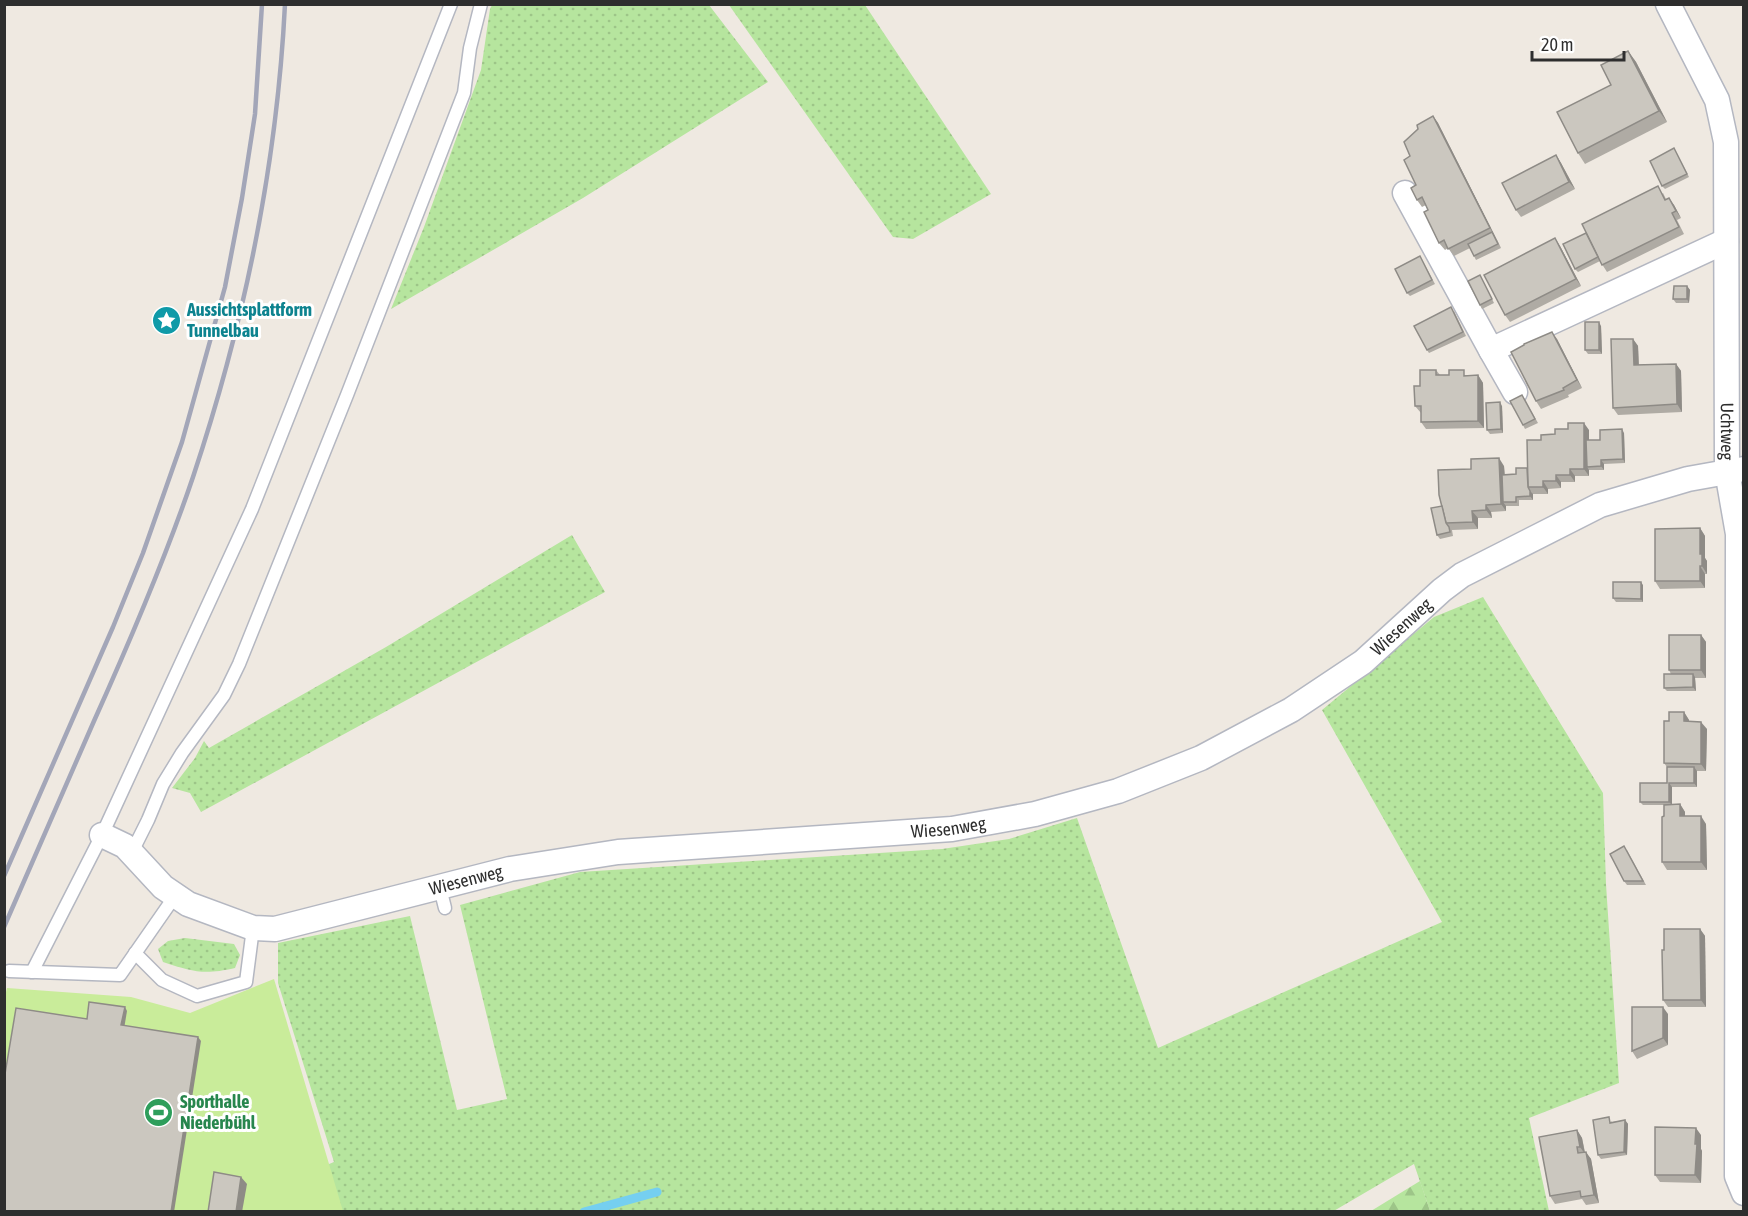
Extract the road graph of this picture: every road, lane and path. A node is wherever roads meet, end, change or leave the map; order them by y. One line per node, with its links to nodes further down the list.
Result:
1 (451, 4): 9 (lane)
2 (481, 4): 10 (lane)
3 (1668, 4): 5 (street, Uchtweg)
4 (1405, 193): 6 (street)
5 (1726, 241): 6 (street); 8 (street, Uchtweg)
6 (1491, 350): 7 (street)
7 (1515, 392)
8 (1736, 470): 12 (street, Wiesenweg); 16 (street, Uchtweg)
9 (102, 835): 10 (street, Wiesenweg); 15 (lane)
10 (131, 854): 11 (street, Wiesenweg)
11 (175, 896): 12 (street, Wiesenweg); 13 (lane)
12 (253, 928): 13 (lane)
13 (135, 953): 15 (lane)
14 (9, 971): 15 (lane)
15 (32, 972)
16 (1743, 1193)

